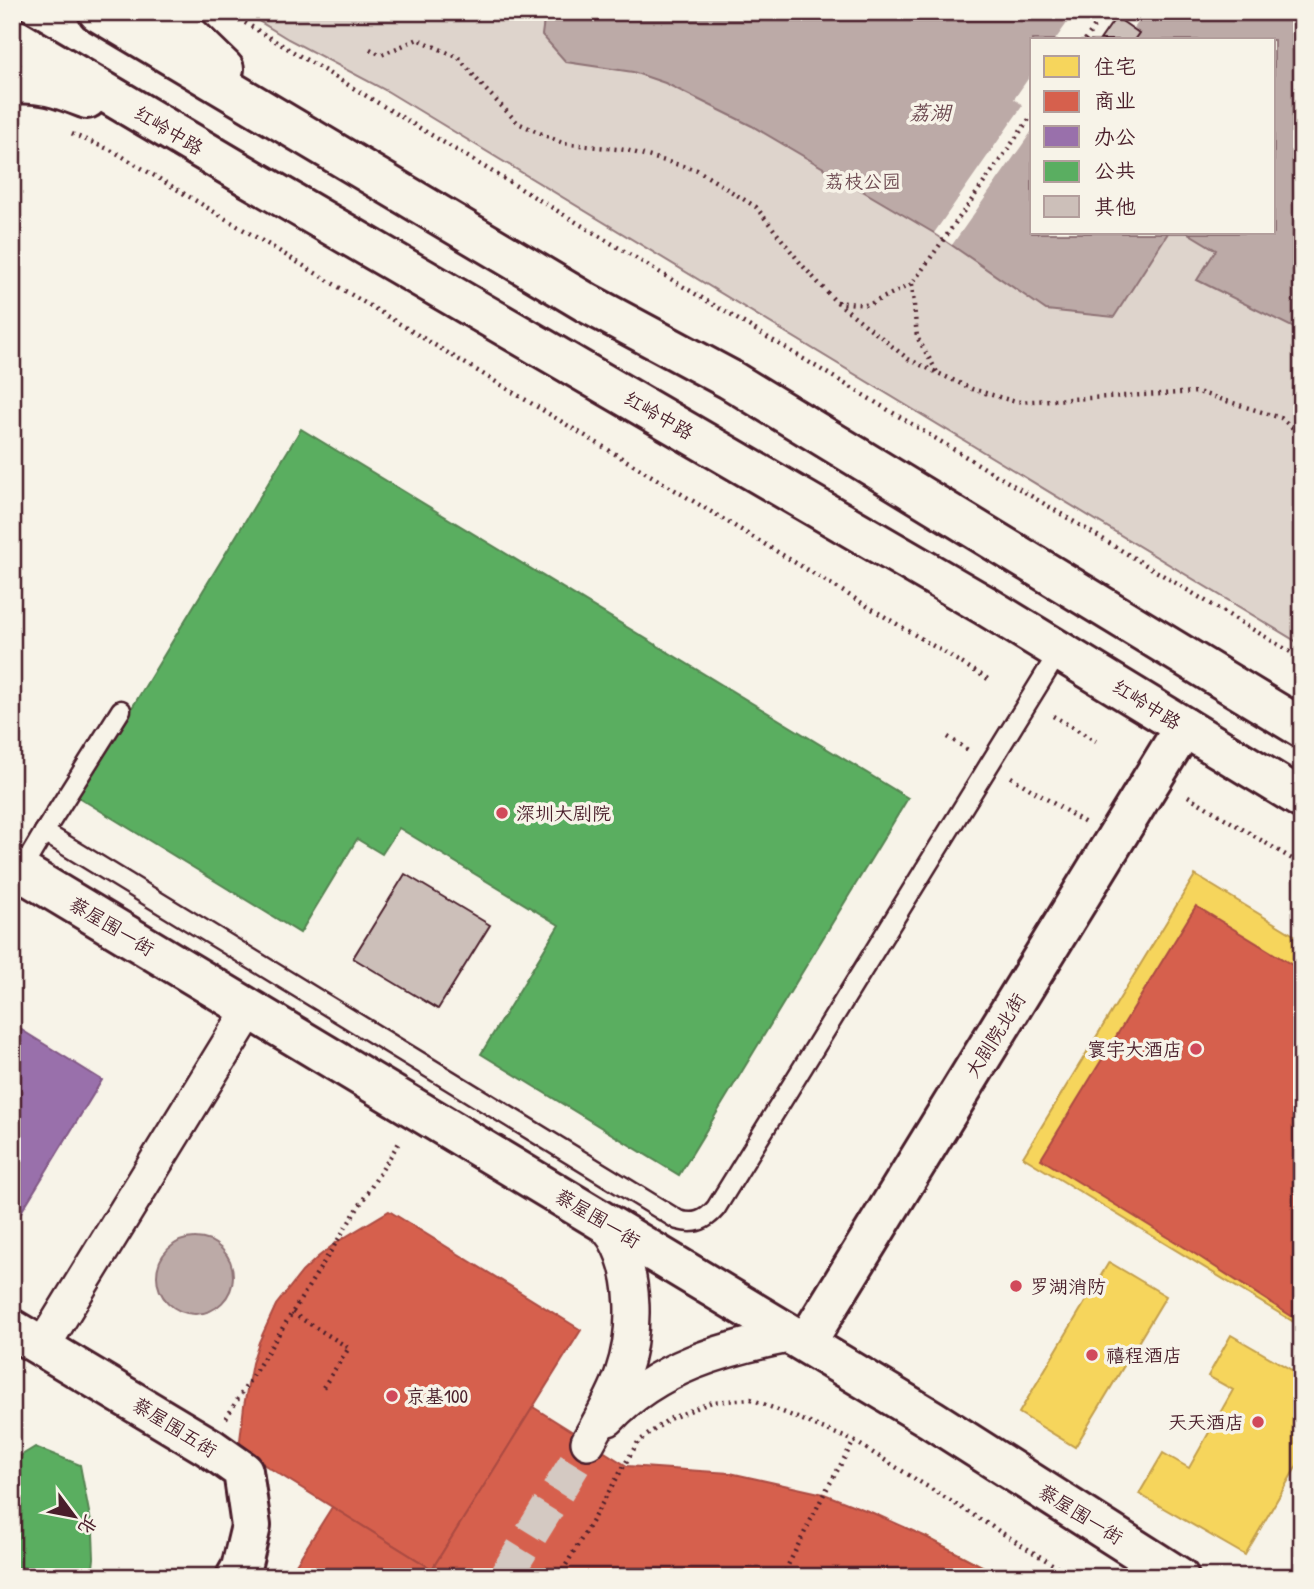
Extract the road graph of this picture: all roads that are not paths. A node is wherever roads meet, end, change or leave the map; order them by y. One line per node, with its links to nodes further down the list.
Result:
1 (98, 12): 5 (main road)
2 (165, 12): 5 (main road)
3 (12, 37): 6 (main road, 红岭中路)
4 (12, 84): 6 (main road)
5 (271, 114): 10 (main road)
6 (250, 178): 7 (main road, 红岭中路)
7 (1060, 650): 9 (main road, 红岭中路); 12 (lane)
8 (121, 710): 12 (lane)
9 (1184, 727): 11 (main road, 红岭中路); 17 (main road, 大剧院北街)
10 (1302, 728)
11 (1302, 799)
12 (44, 832): 13 (lane)
13 (17, 869): 14 (main road, 蔡屋围一街)
14 (250, 1009): 15 (main road, 蔡屋围一街); 16 (street)
15 (601, 1220): 17 (main road, 蔡屋围一街); 17 (street)
16 (27, 1338): 18 (main road, 蔡屋围五街)
17 (799, 1339): 19 (main road, 蔡屋围一街)
18 (236, 1577)
19 (1180, 1577)

